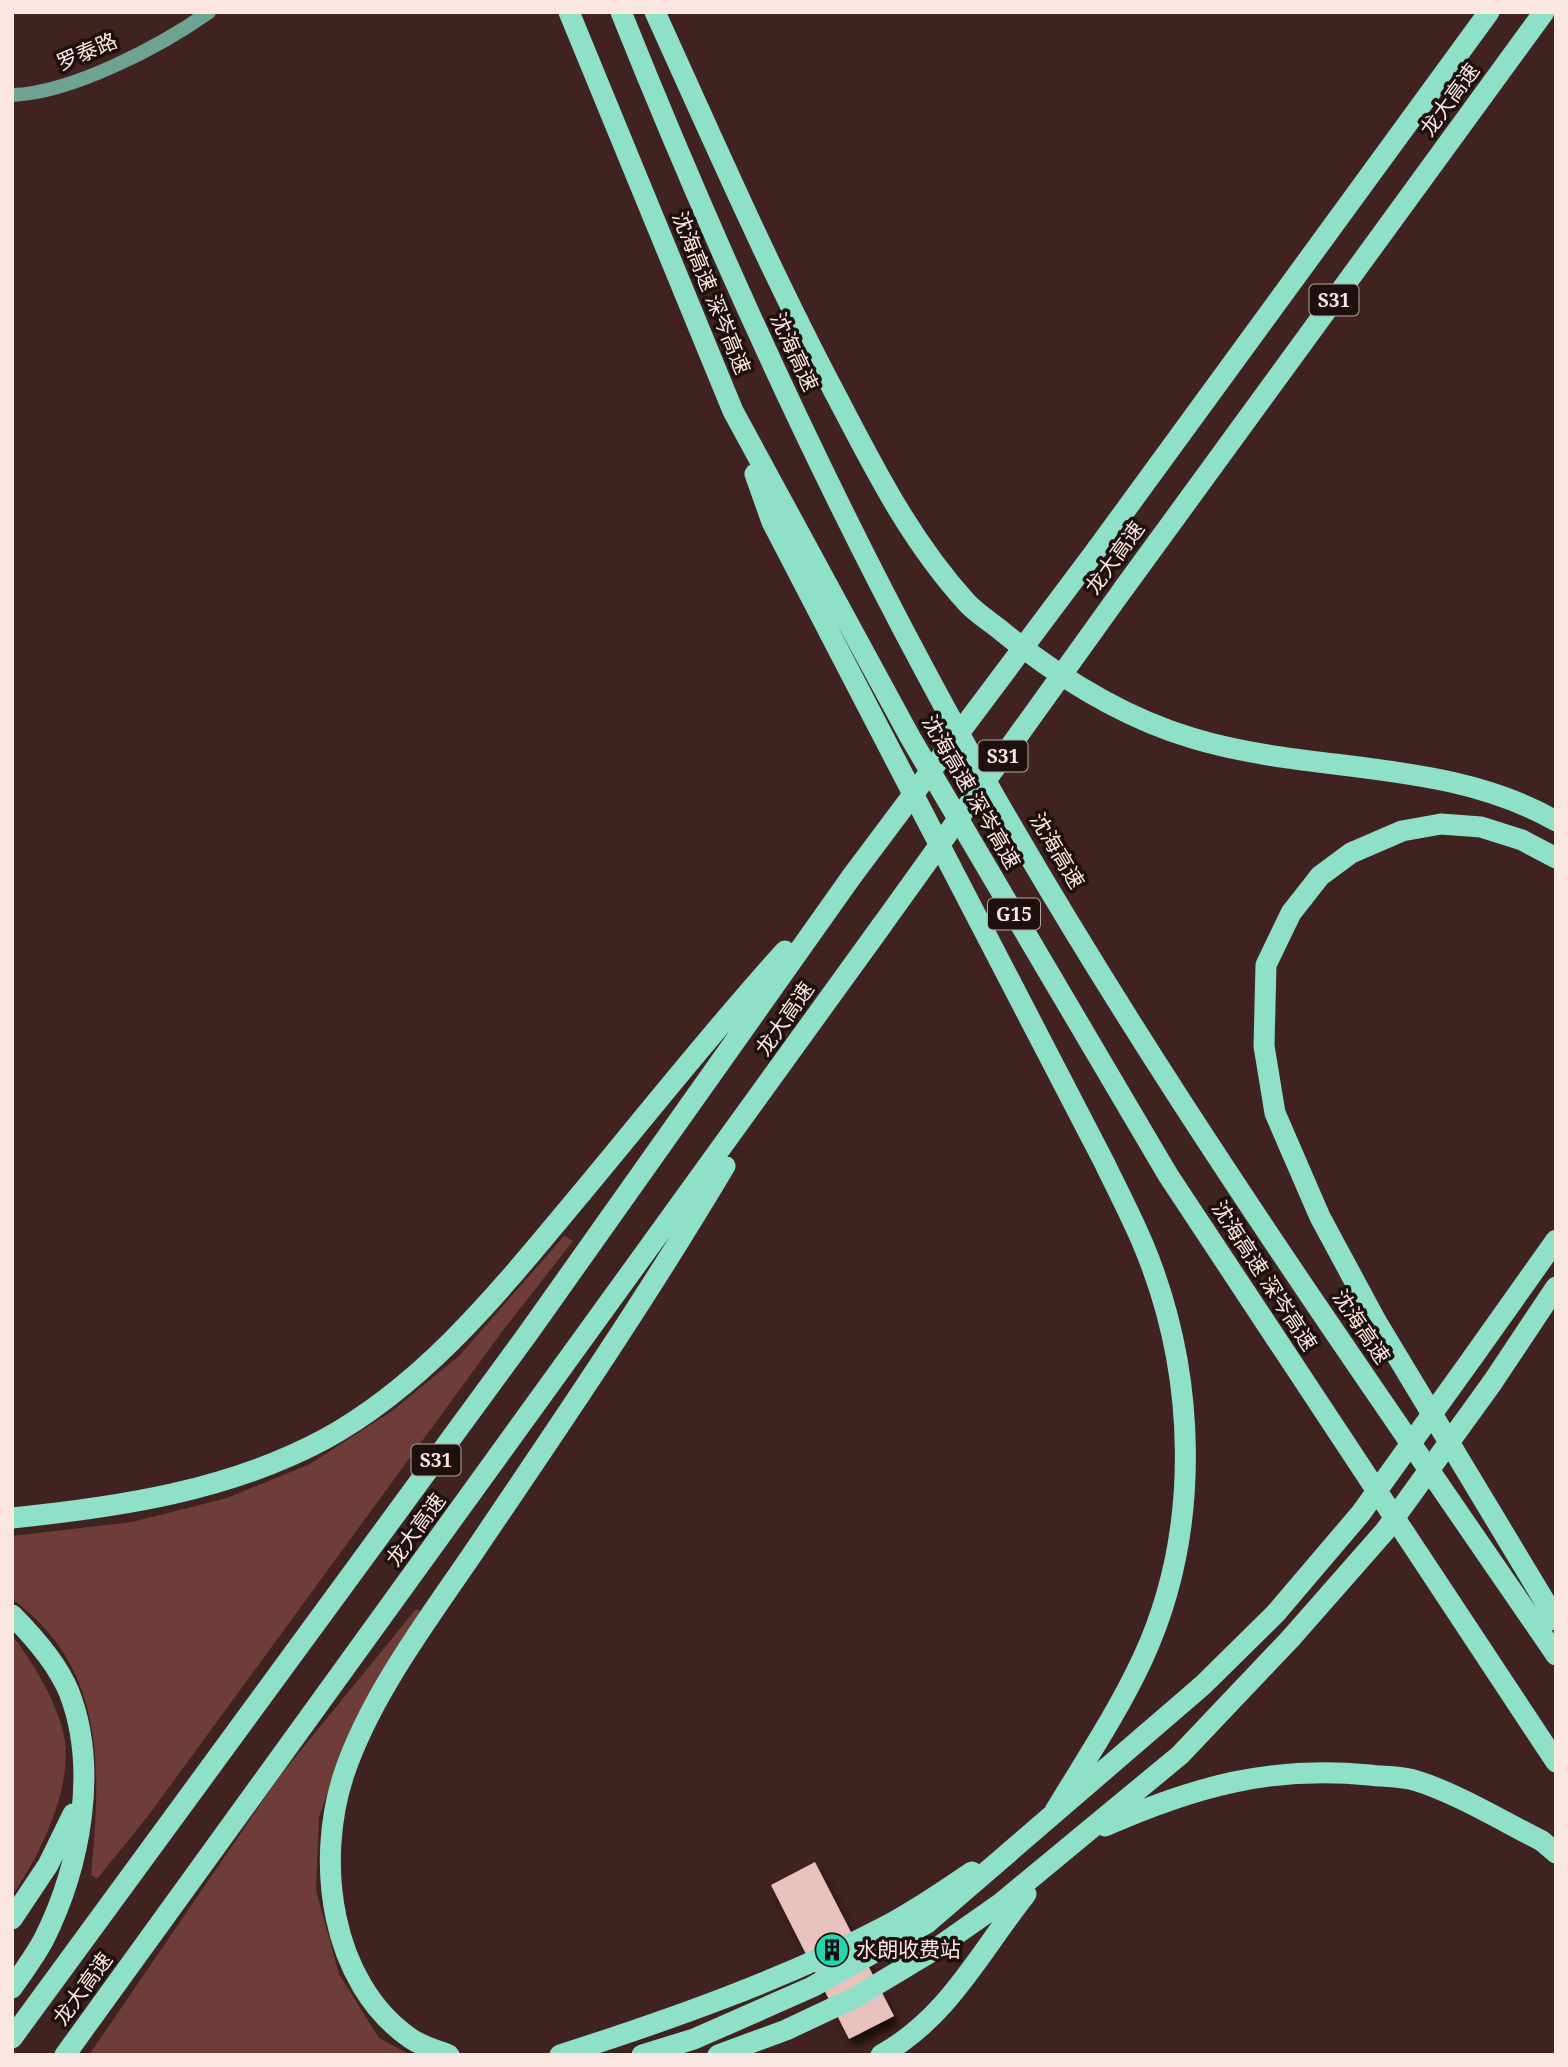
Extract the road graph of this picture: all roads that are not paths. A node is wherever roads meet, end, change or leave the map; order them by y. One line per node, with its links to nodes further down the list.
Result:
1 (209, 12): 7 (street, 罗泰路)
2 (569, 12): 8 (highway, 沈海高速 深岑高速 / G15)
3 (621, 12): 18 (highway, 沈海高速 / G15)
4 (655, 12): 9 (highway)
5 (1489, 12): 11 (highway, 龙大高速 / S31, bridge)
6 (1544, 12): 12 (highway, 龙大高速 / S31, bridge)
7 (12, 95)
8 (733, 411): 19 (highway, 沈海高速 深岑高速 / G15); 21 (highway)
9 (1556, 821)
10 (1556, 858): 17 (highway)
11 (852, 876): 15 (highway); 28 (highway, 龙大高速 / S31)
12 (797, 1044): 29 (highway, 龙大高速 / S31); 30 (highway)
13 (1556, 1240): 21 (highway, bridge)
14 (1556, 1287): 22 (highway, bridge)
15 (12, 1518)
16 (12, 1615): 20 (highway)
17 (1556, 1620)
18 (1556, 1655)
19 (1556, 1762)
20 (84, 1793): 26 (highway); 27 (highway)
21 (1055, 1811): 23 (highway)
22 (1084, 1835): 24 (highway); 25 (highway)
23 (1013, 1847): 31 (highway); 32 (highway)
24 (1556, 1853)
25 (1049, 1864): 33 (highway); 34 (highway)
26 (12, 1919)
27 (12, 1988)
28 (12, 2038)
29 (65, 2055)
30 (449, 2055)
31 (560, 2055)
32 (642, 2055)
33 (718, 2055)
34 (881, 2055)

